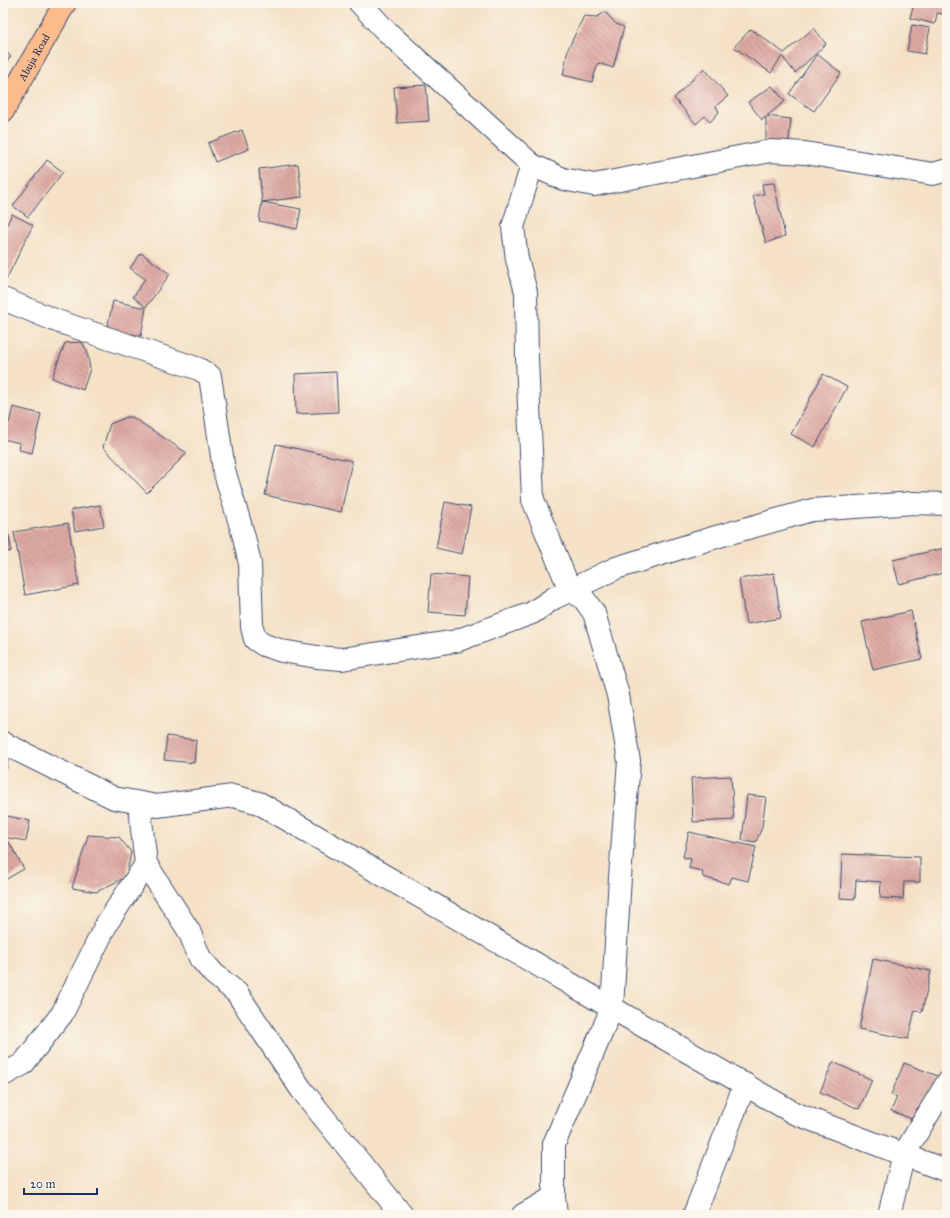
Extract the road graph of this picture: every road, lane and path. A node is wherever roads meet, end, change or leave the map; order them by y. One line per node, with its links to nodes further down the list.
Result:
1 (64, 3): 3 (main road, Abuja Road)
2 (360, 3): 4 (street)
3 (3, 110)
4 (532, 165): 5 (street); 8 (street)
5 (947, 170)
6 (3, 299): 8 (street)
7 (947, 504): 8 (street)
8 (570, 590): 12 (street)
9 (3, 743): 10 (street)
10 (139, 803): 11 (street); 12 (street)
11 (146, 864): 13 (street); 19 (street)
12 (612, 1008): 15 (street); 18 (street)
13 (3, 1075)
14 (947, 1083): 16 (street)
15 (745, 1084): 16 (street); 21 (street)
16 (904, 1154): 17 (street); 22 (street)
17 (947, 1171)
18 (555, 1206): 20 (street)
19 (402, 1215)
20 (524, 1215)
21 (694, 1215)
22 (889, 1215)

